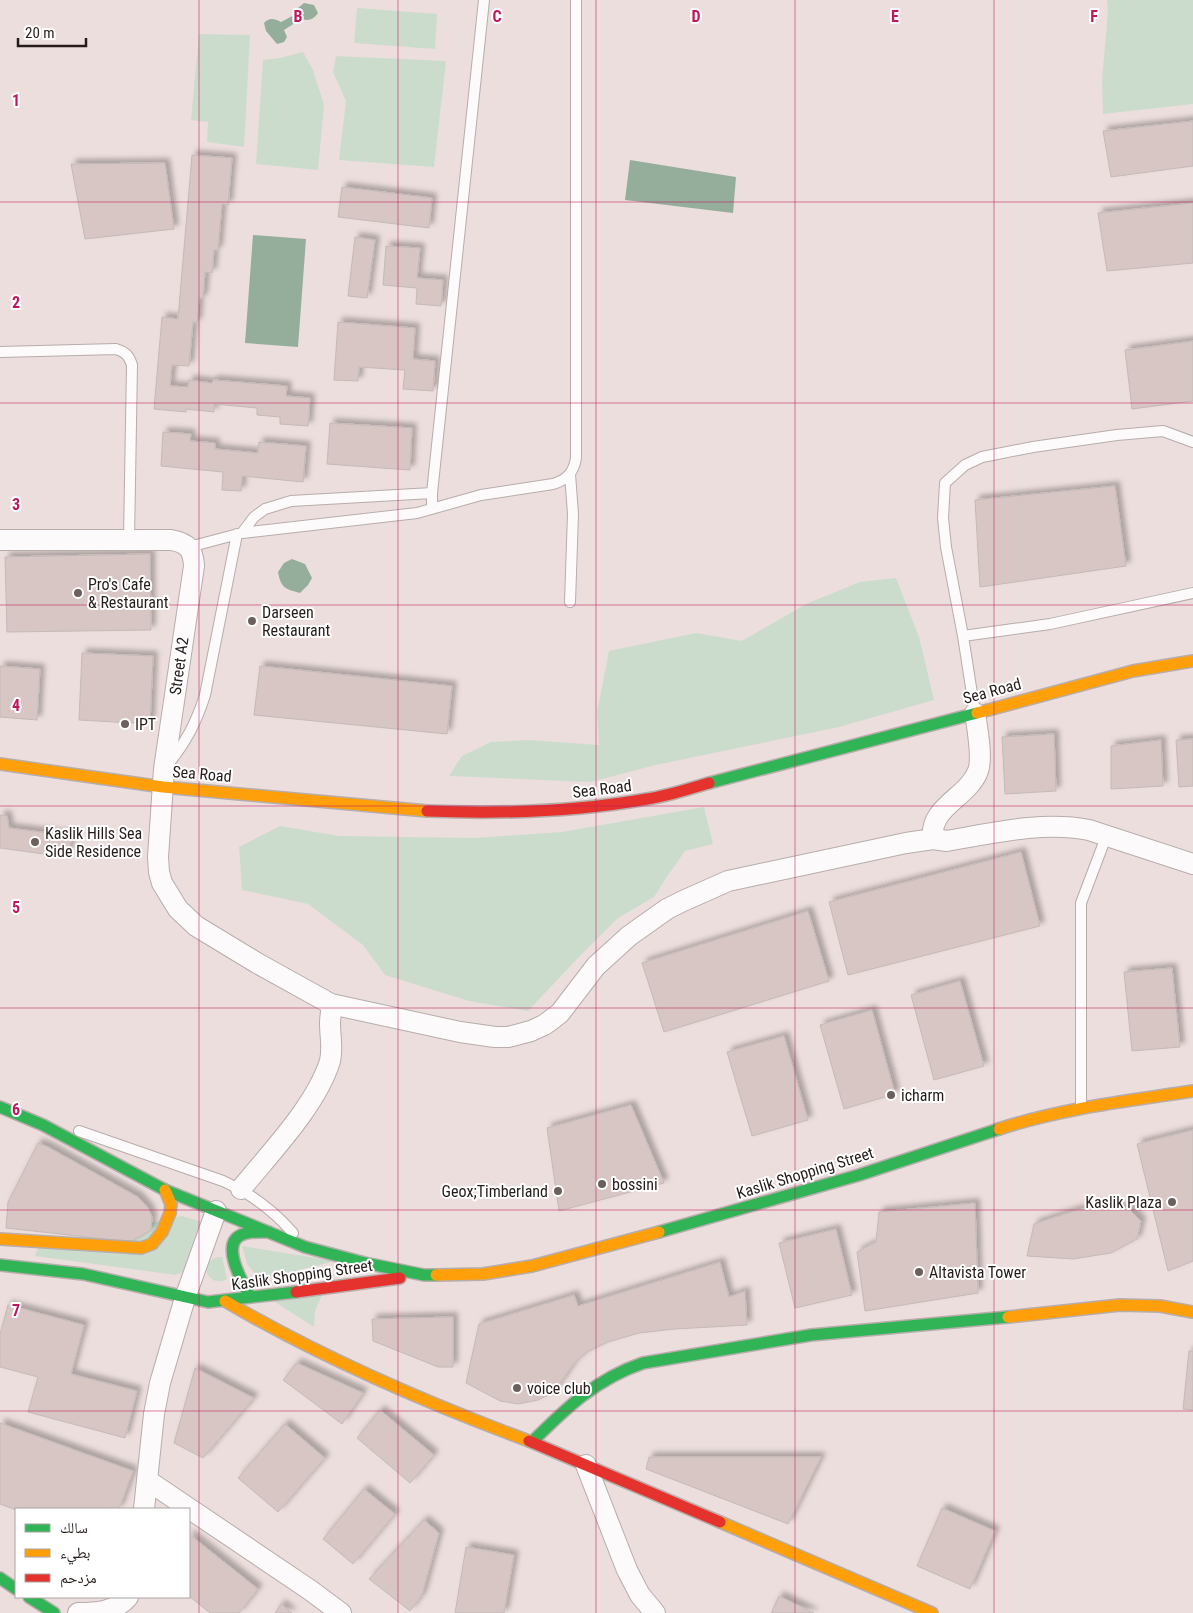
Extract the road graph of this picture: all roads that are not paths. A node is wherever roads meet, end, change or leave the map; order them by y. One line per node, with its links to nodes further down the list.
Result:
1 (484, 0): 6 (lane)
2 (576, 0): 5 (lane)
3 (0, 352): 10 (lane)
4 (1193, 442): 14 (lane)
5 (570, 474): 7 (lane); 13 (lane)
6 (432, 493): 7 (lane); 8 (lane)
7 (432, 509): 8 (lane)
8 (239, 534): 11 (lane); 18 (lane)
9 (0, 540): 10 (street)
10 (129, 540): 11 (street)
11 (189, 547): 18 (street, Street A2)
12 (1192, 593): 14 (lane)
13 (570, 602)
14 (964, 636): 16 (lane)
15 (1193, 661): 16 (main road, Sea Road)
16 (976, 713): 18 (main road, Sea Road); 20 (street)
17 (0, 764): 18 (main road, Sea Road)
18 (164, 778): 22 (street, Street A2)
19 (1106, 837): 20 (street, Street A2); 21 (street, Street A2); 25 (lane)
20 (933, 839): 22 (street, Street A2)
21 (1193, 864)
22 (331, 1004): 27 (street)
23 (1193, 1091): 25 (main road, Kaslik Shopping Street)
24 (0, 1108): 26 (main road, Kaslik Shopping Street)
25 (1081, 1108): 35 (main road, Kaslik Shopping Street)
26 (43, 1125): 27 (lane); 28 (main road, Kaslik Shopping Street)
27 (241, 1189): 32 (lane)
28 (165, 1190): 29 (main road, Kaslik Shopping Street); 31 (main road)
29 (216, 1211): 30 (main road, Kaslik Shopping Street); 36 (street)
30 (269, 1232): 32 (main road, Kaslik Shopping Street); 37 (main road)
31 (3, 1239): 33 (street)
32 (305, 1247): 35 (main road, Kaslik Shopping Street)
33 (0, 1261)
34 (0, 1265): 36 (main road, Kaslik Shopping Street)
35 (424, 1275): 37 (main road, Kaslik Shopping Street)
36 (185, 1298): 38 (main road, Kaslik Shopping Street); 42 (street)
37 (250, 1298): 38 (main road, Kaslik Shopping Street)
38 (225, 1301): 40 (main road)
39 (1193, 1312): 40 (main road)
40 (532, 1442): 41 (main road)
41 (586, 1465): 53 (street); 54 (main road)
42 (147, 1480): 43 (street); 44 (street)
43 (144, 1508)
44 (188, 1508)
45 (190, 1509): 52 (street)
46 (0, 1578): 47 (main road)
47 (15, 1587)
48 (31, 1598): 50 (main road)
49 (127, 1598): 51 (street)
50 (57, 1613)
51 (78, 1613)
52 (341, 1613)
53 (655, 1613)
54 (932, 1613)

